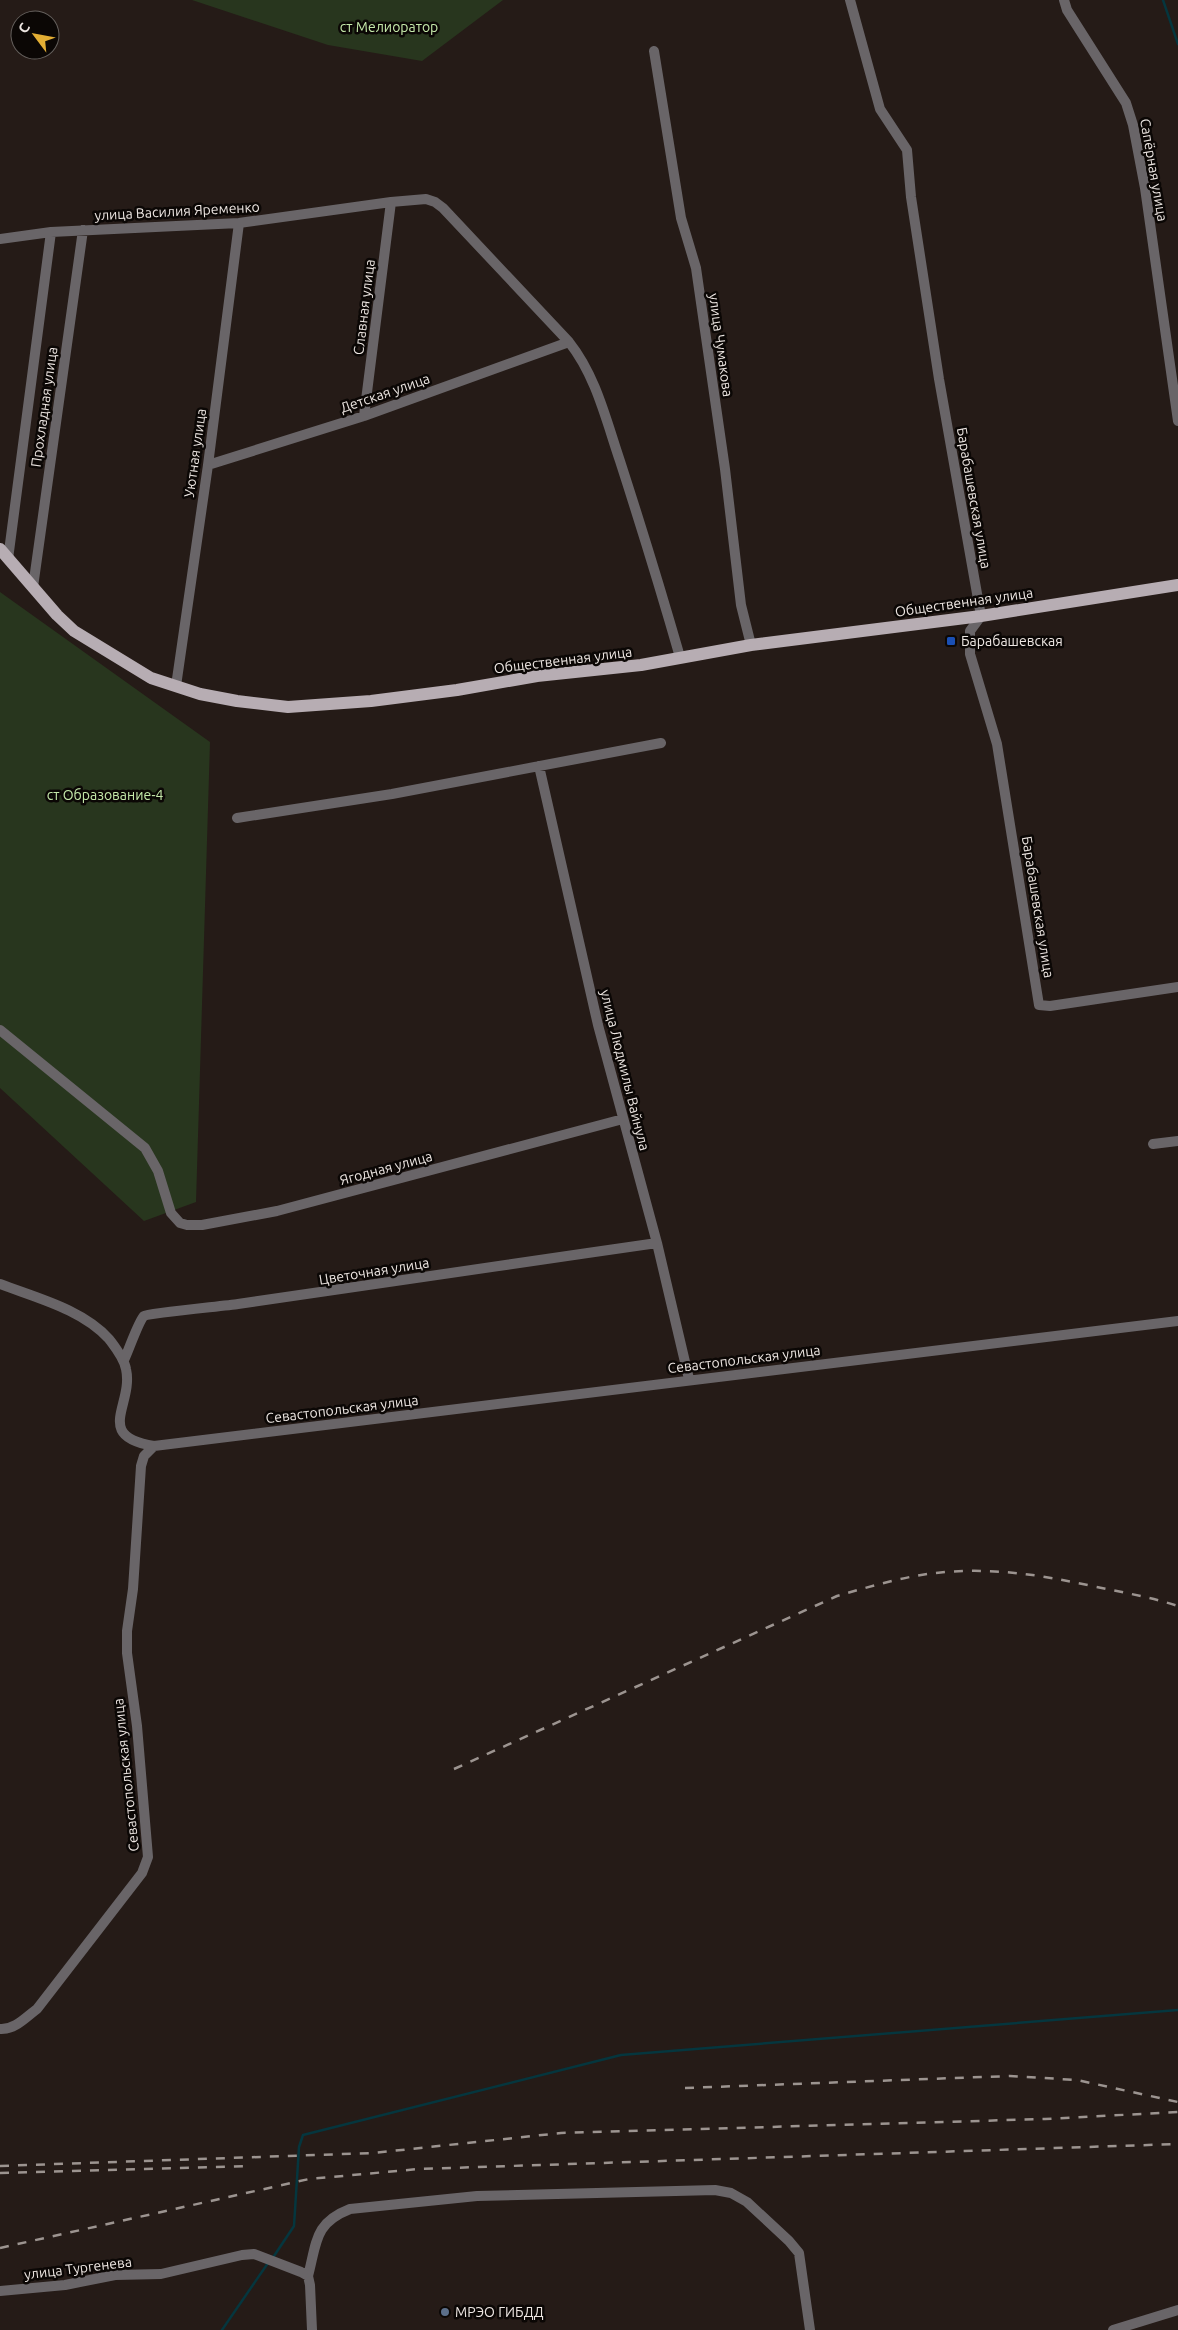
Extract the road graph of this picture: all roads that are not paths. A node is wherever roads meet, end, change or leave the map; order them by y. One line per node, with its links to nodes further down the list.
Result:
1 (850, 0): 16 (street, Барабашевская улица)
2 (1064, 0): 11 (street, Сапёрная улица)
3 (654, 51): 17 (street, улица Чумакова)
4 (391, 202): 5 (street, улица Василия Яременко); 9 (street, улица Василия Яременко); 10 (street, Славная улица)
5 (239, 224): 6 (street, улица Василия Яременко); 12 (street, Уютная улица)
6 (83, 230): 7 (street, улица Василия Яременко); 15 (street, Прохладная улица)
7 (52, 232): 8 (street, улица Василия Яременко); 13 (street)
8 (0, 239)
9 (570, 342): 10 (street, Детская улица); 18 (street)
10 (364, 416): 12 (street, Детская улица)
11 (1178, 421)
12 (208, 464): 19 (street, Уютная улица)
13 (4, 554): 15 (main road, Общественная улица)
14 (1178, 585): 16 (main road, Общественная улица)
15 (33, 587): 19 (main road, Общественная улица)
16 (981, 616): 17 (main road, Общественная улица); 23 (street, Барабашевская улица)
17 (751, 646): 18 (main road, Общественная улица)
18 (680, 658): 19 (main road, Общественная улица)
19 (176, 686)
20 (661, 743): 21 (street)
21 (539, 766): 22 (street); 25 (street, улица Людмилы Вайнула)
22 (237, 818)
23 (1178, 987)
24 (0, 1030): 25 (street, Ягодная улица)
25 (622, 1119): 28 (street, улица Людмилы Вайнула)
26 (1178, 1142): 27 (street)
27 (1153, 1144)
28 (657, 1243): 31 (street, Цветочная улица); 32 (street, улица Людмилы Вайнула)
29 (0, 1284): 31 (street)
30 (1178, 1321): 32 (street, Севастопольская улица)
31 (124, 1360): 33 (street)
32 (689, 1380): 33 (street, Севастопольская улица)
33 (154, 1446): 34 (street, Севастопольская улица)
34 (0, 2029)
35 (308, 2276): 36 (street, улица Тургенева); 38 (street); 39 (street)
36 (0, 2291)
37 (1178, 2310): 40 (street)
38 (312, 2330)
39 (810, 2330)
40 (1113, 2330)

